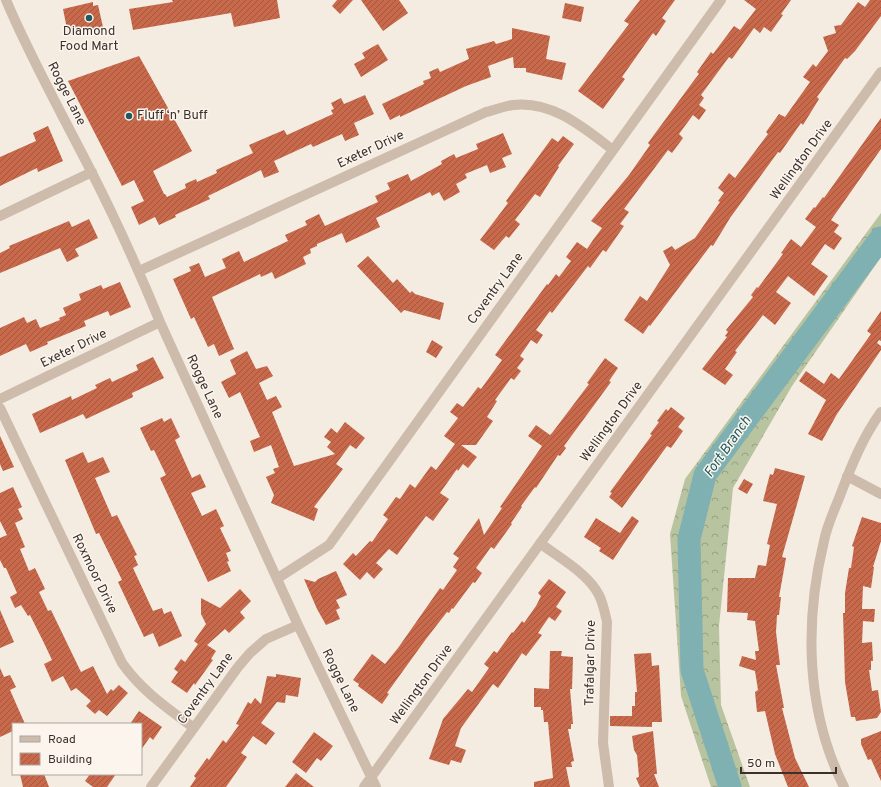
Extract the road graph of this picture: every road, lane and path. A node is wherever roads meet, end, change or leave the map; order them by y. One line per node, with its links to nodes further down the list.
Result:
1 (6, 0): 5 (street, Rogge Lane)
2 (721, 0): 4 (street, Coventry Lane)
3 (881, 72): 14 (street, Wellington Drive)
4 (613, 150): 7 (street, Exeter Drive); 15 (street, Coventry Lane)
5 (92, 172): 6 (street); 7 (street, Rogge Lane)
6 (0, 216)
7 (139, 271): 8 (street, Rogge Lane)
8 (160, 322): 9 (street, Exeter Drive); 15 (street, Rogge Lane)
9 (0, 399)
10 (0, 408): 17 (street, Roxmoor Drive)
11 (881, 412): 12 (street)
12 (848, 476): 13 (street); 23 (street)
13 (881, 494)
14 (540, 543): 18 (street, Wellington Drive); 22 (street, Trafalgar Drive)
15 (278, 578): 16 (street, Rogge Lane)
16 (298, 625): 17 (street, Coventry Lane); 18 (street, Rogge Lane)
17 (194, 728): 19 (street, Coventry Lane)
18 (371, 777): 20 (street, Wellington Drive); 21 (street, Rogge Lane)
19 (150, 787)
20 (364, 787)
21 (376, 787)
22 (609, 787)
23 (844, 787)

